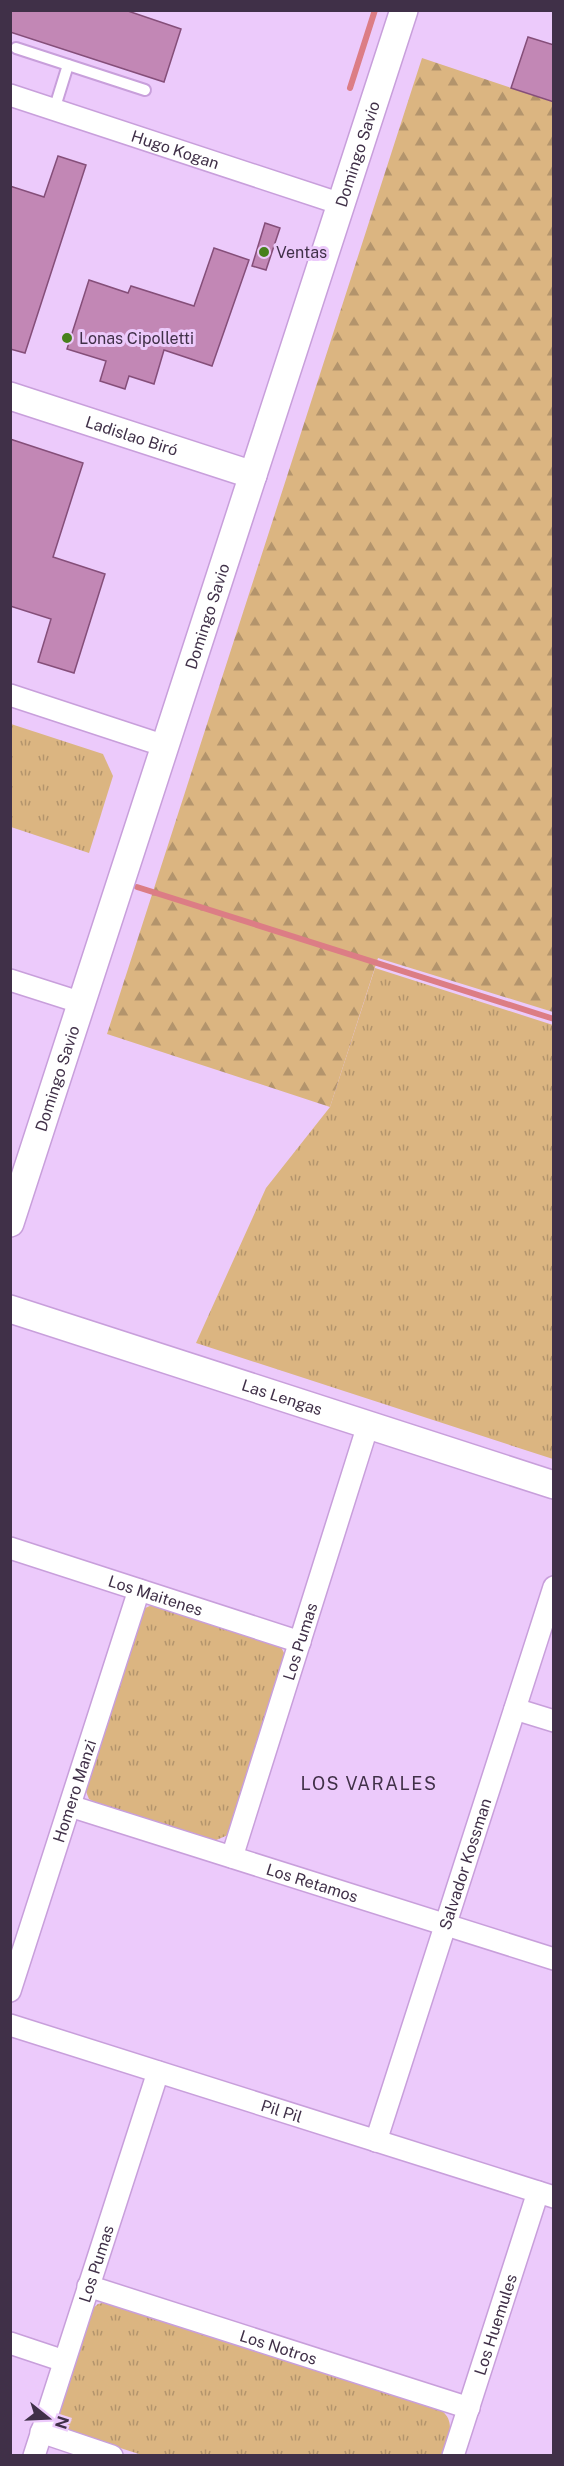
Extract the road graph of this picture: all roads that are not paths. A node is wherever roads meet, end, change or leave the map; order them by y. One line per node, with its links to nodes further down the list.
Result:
1 (404, 10): 7 (street, Domingo Savio)
2 (16, 48): 3 (lane)
3 (68, 65): 4 (lane); 6 (lane)
4 (145, 90)
5 (10, 95): 6 (street, Hugo Kogan)
6 (54, 110): 7 (street, Hugo Kogan)
7 (341, 204): 9 (street, Domingo Savio)
8 (10, 396): 9 (street, Ladislao Biró)
9 (253, 475): 11 (street, Domingo Savio)
10 (10, 695): 11 (street)
11 (165, 746): 13 (street, Domingo Savio)
12 (10, 980): 13 (street)
13 (82, 1003): 14 (street, Domingo Savio)
14 (10, 1222)
15 (10, 1309): 16 (street, Las Lengas)
16 (368, 1425): 17 (street, Las Lengas); 21 (street, Los Pumas)
17 (554, 1485)
18 (10, 1548): 20 (street, Los Maitenes)
19 (554, 1587): 22 (street, Salvador Kossman)
20 (139, 1590): 21 (street, Los Maitenes); 24 (street, Homero Manzi)
21 (300, 1642): 25 (street, Los Pumas)
22 (515, 1709): 23 (street); 26 (street, Salvador Kossman)
23 (554, 1721)
24 (70, 1806): 25 (street, Los Retamos); 28 (street, Homero Manzi)
25 (232, 1857): 26 (street, Los Retamos)
26 (446, 1925): 27 (street, Los Retamos); 31 (street, Salvador Kossman)
27 (554, 1959)
28 (10, 1991)
29 (10, 2025): 30 (street, Pil Pil)
30 (158, 2072): 31 (street, Pil Pil); 33 (street, Los Pumas)
31 (376, 2141): 32 (street, Pil Pil)
32 (546, 2195): 36 (street, Los Huemules)
33 (88, 2286): 35 (street, Los Pumas); 36 (street, Los Notros)
34 (10, 2343): 35 (street)
35 (64, 2361): 37 (street, Los Pumas)
36 (469, 2408): 40 (street, Los Huemules)
37 (41, 2432): 38 (street, Los Pumas); 39 (street)
38 (34, 2456)
39 (112, 2456)
40 (453, 2456)

